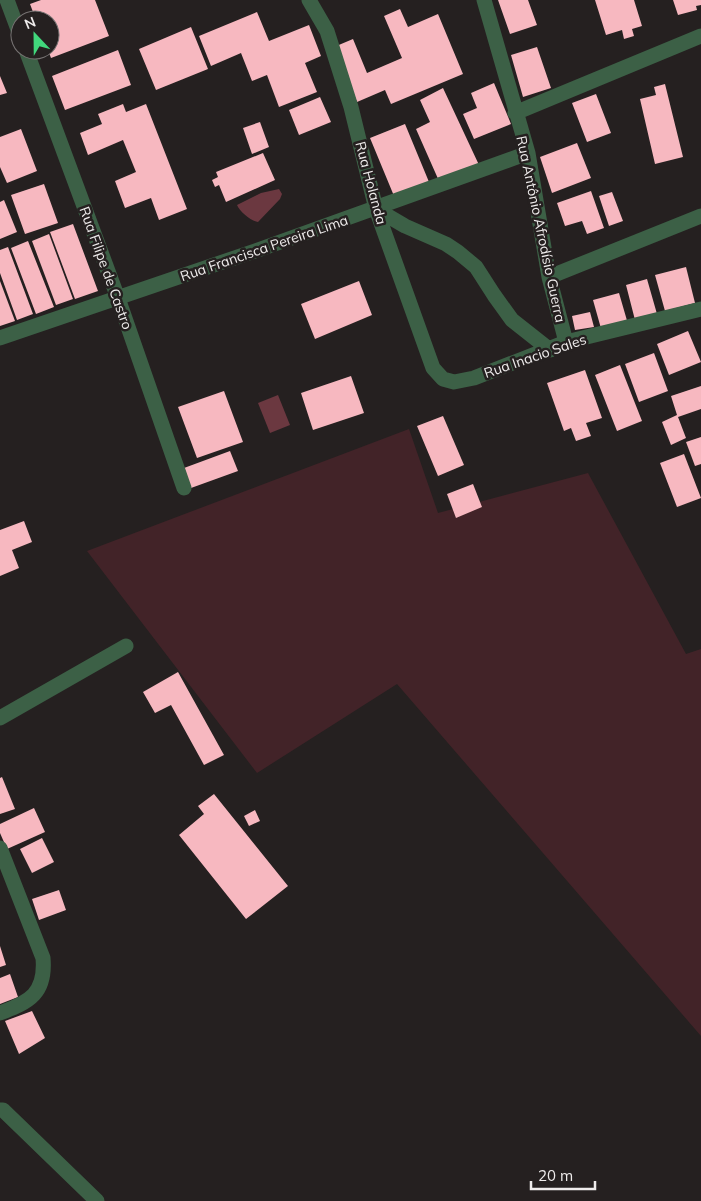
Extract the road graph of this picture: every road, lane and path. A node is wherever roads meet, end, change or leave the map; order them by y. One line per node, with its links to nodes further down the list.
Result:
1 (308, 0): 7 (street, Rua Holanda)
2 (484, 0): 5 (street, Rua Antônio Afrodísio Guerra)
3 (701, 36): 5 (street)
4 (30, 60): 10 (street, Rua Filipe de Castro)
5 (515, 113): 6 (street, Rua Antônio Afrodísio Guerra)
6 (528, 153): 7 (street, Rua Francisca Pereira Lima); 9 (street, Rua Antônio Afrodísio Guerra)
7 (376, 209): 10 (street, Rua Francisca Pereira Lima); 14 (street); 15 (street, Rua Holanda)
8 (701, 216): 9 (street)
9 (549, 277): 13 (street, Rua Antônio Afrodísio Guerra)
10 (118, 298): 12 (street, Rua Francisca Pereira Lima); 16 (street, Rua Filipe de Castro)
11 (701, 309): 13 (street, Rua Inacio Sales)
12 (0, 338)
13 (566, 342): 14 (street, Rua Inacio Sales)
14 (550, 350): 15 (street, Rua Inacio Sales)
15 (433, 368)
16 (184, 488)
17 (126, 646): 18 (street)
18 (0, 718)
19 (0, 848): 20 (street)
20 (0, 1012)
21 (0, 1110): 22 (street)
22 (97, 1201)

